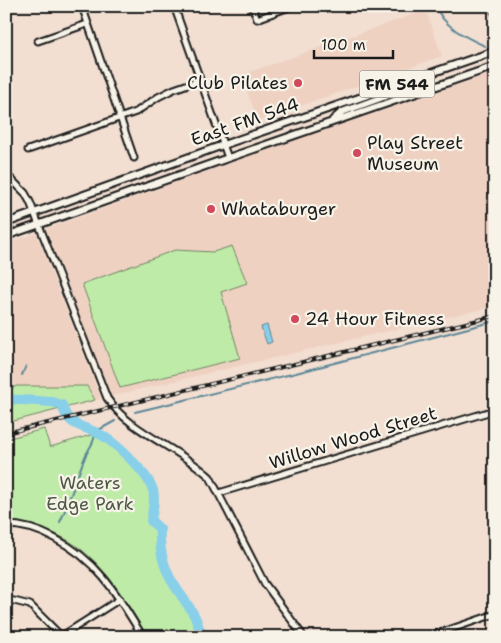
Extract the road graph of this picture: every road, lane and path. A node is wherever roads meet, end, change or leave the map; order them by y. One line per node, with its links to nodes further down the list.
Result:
1 (82, 6): 7 (street)
2 (174, 6): 11 (street)
3 (252, 6): 4 (street)
4 (292, 6)
5 (492, 6): 6 (street)
6 (495, 14)
7 (87, 24): 8 (street); 13 (street)
8 (38, 41)
9 (495, 50): 12 (main road, East FM 544 / FM 544)
10 (495, 66): 14 (main road, East FM 544 / FM 544)
11 (200, 80): 13 (street); 15 (street)
12 (396, 85): 14 (main road); 15 (main road, East FM 544 / FM 544)
13 (120, 118): 16 (street); 17 (street)
14 (330, 122): 18 (main road, East FM 544 / FM 544)
15 (223, 145): 18 (street); 20 (main road, East FM 544 / FM 544)
16 (28, 150)
17 (134, 158)
18 (228, 158): 22 (main road, East FM 544 / FM 544)
19 (6, 174): 20 (street)
20 (34, 214): 21 (main road, East FM 544 / FM 544); 22 (street)
21 (6, 223)
22 (38, 225): 23 (main road, East FM 544 / FM 544); 25 (street)
23 (6, 236)
24 (495, 410): 25 (street, Willow Wood Street)
25 (219, 493): 32 (street)
26 (6, 525): 28 (street)
27 (6, 599): 30 (street)
28 (120, 599): 30 (street); 31 (street)
29 (495, 614): 33 (street)
30 (61, 636)
31 (143, 637)
32 (304, 637)
33 (428, 637)

